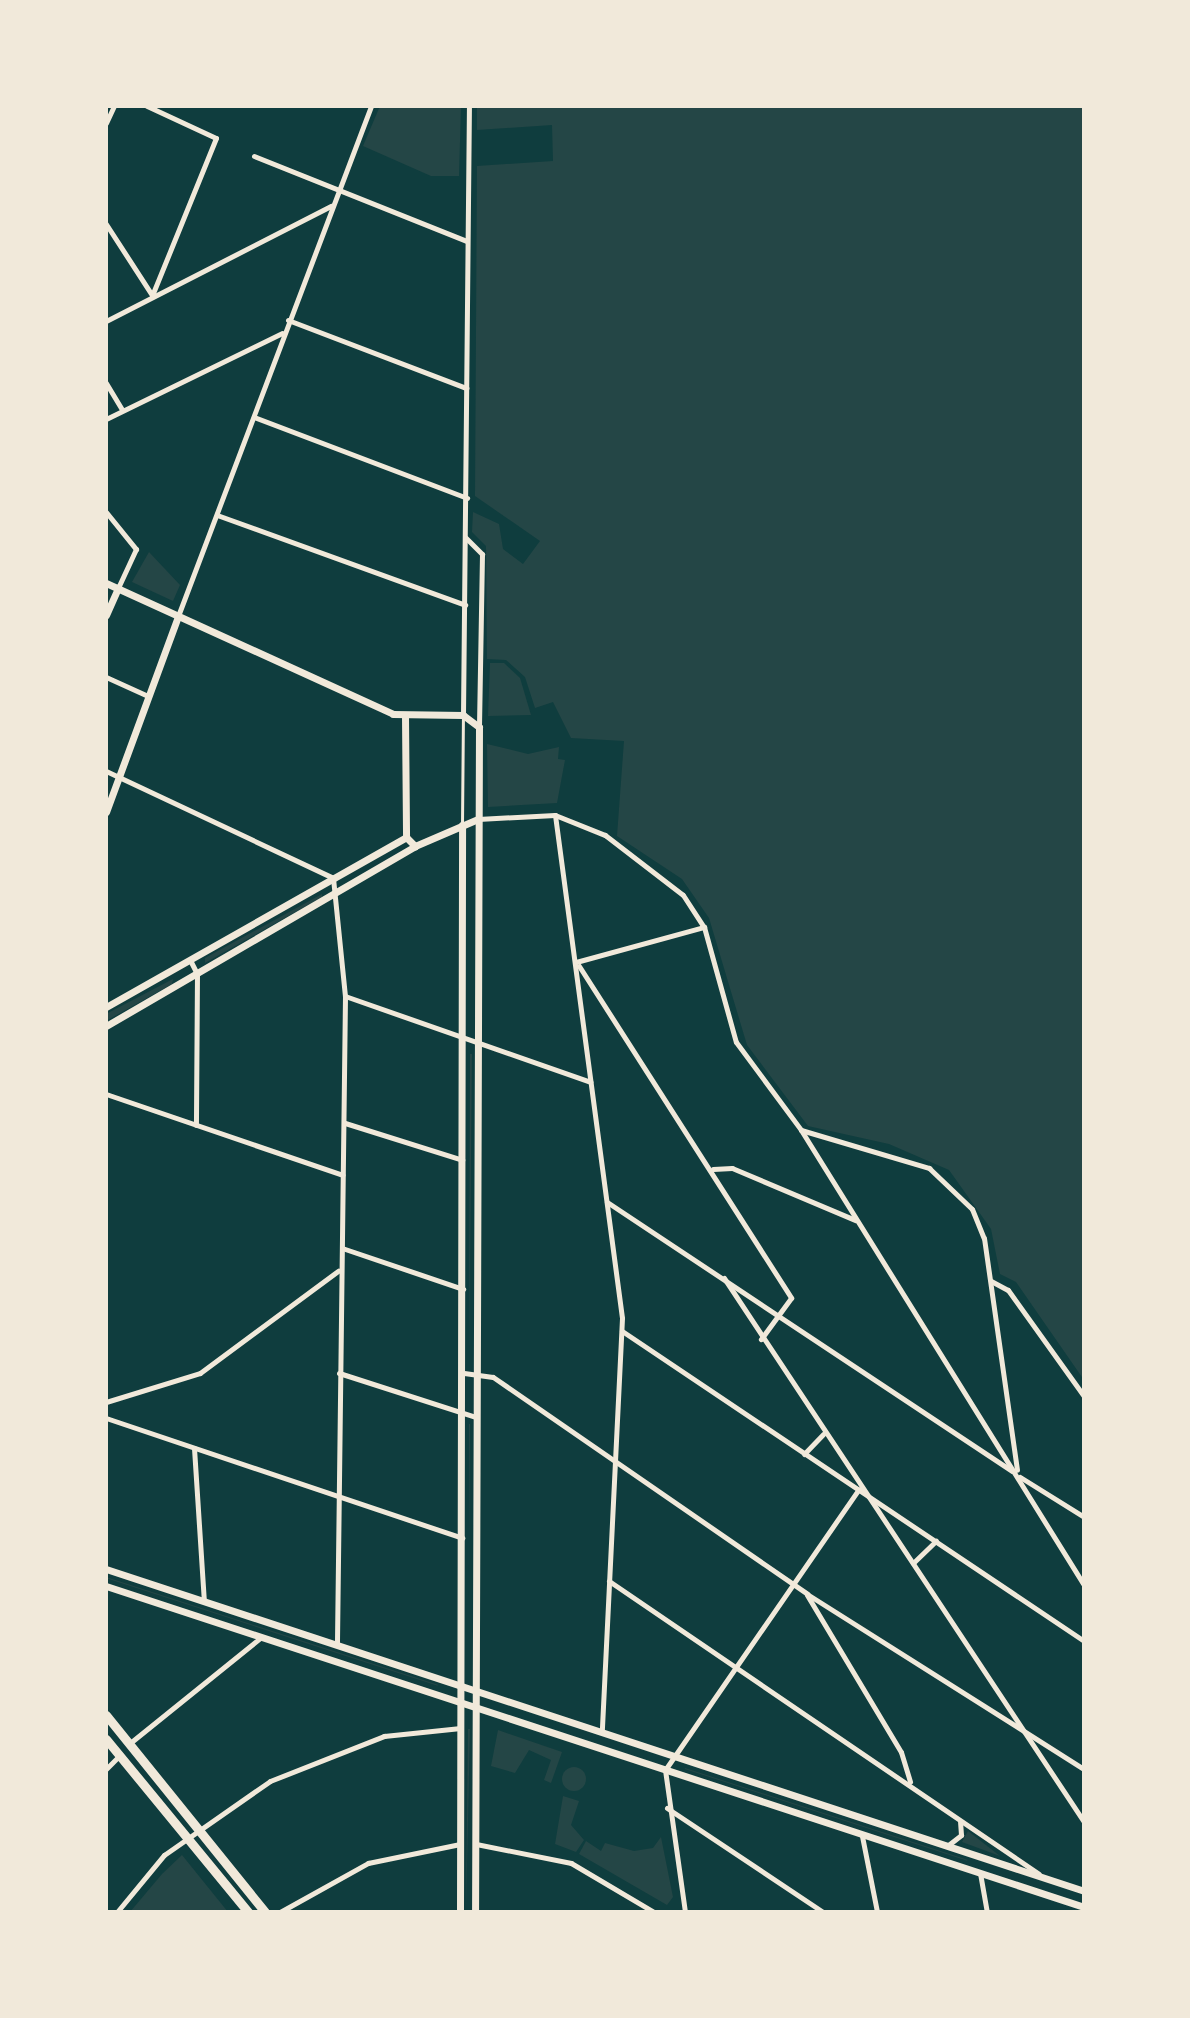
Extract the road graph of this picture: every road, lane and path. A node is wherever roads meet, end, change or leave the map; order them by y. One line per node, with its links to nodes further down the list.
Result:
1 (114, 106): 5 (street)
2 (147, 106): 11 (street)
3 (371, 106): 7 (street)
4 (469, 106): 10 (street)
5 (106, 123)
6 (254, 156): 7 (street)
7 (336, 194): 8 (street); 10 (street)
8 (332, 205): 11 (street); 12 (street)
9 (106, 224): 11 (street)
10 (466, 241): 16 (street)
11 (152, 296): 13 (street)
12 (288, 320): 14 (street); 16 (street)
13 (106, 321)
14 (283, 333): 17 (street); 18 (street)
15 (106, 383): 17 (street)
16 (467, 388): 20 (street)
17 (122, 410): 19 (street)
18 (254, 417): 20 (street); 22 (street)
19 (106, 419)
20 (467, 498): 23 (street)
21 (106, 512): 25 (street)
22 (217, 515): 26 (street); 28 (street)
23 (466, 538): 26 (street); 33 (street)
24 (106, 583): 25 (street)
25 (118, 588): 27 (street); 28 (street)
26 (465, 605): 31 (street)
27 (106, 615)
28 (178, 616): 30 (street); 32 (street)
29 (106, 677): 30 (street)
30 (149, 697): 35 (street)
31 (463, 715): 32 (street); 33 (street); 39 (lane)
32 (405, 716): 40 (street)
33 (479, 727): 38 (street)
34 (106, 771): 35 (street)
35 (119, 777): 36 (street); 42 (street)
36 (106, 812)
37 (555, 815): 38 (street); 44 (street); 46 (street)
38 (478, 819): 39 (street); 52 (street)
39 (462, 825): 41 (street); 51 (street)
40 (406, 837): 41 (street); 42 (street)
41 (415, 846): 43 (street)
42 (333, 878): 43 (street); 45 (street)
43 (337, 894): 47 (street); 48 (street)
44 (704, 927): 46 (street); 57 (street)
45 (190, 960): 47 (street); 49 (street)
46 (576, 962): 53 (street); 59 (street)
47 (197, 974): 50 (street); 56 (street)
48 (345, 996): 51 (street); 55 (street)
49 (106, 1007)
50 (106, 1026)
51 (464, 1037): 52 (street); 58 (street)
52 (476, 1041): 53 (street); 71 (street)
53 (590, 1082): 61 (street)
54 (106, 1094): 56 (street)
55 (345, 1123): 58 (street); 60 (street)
56 (196, 1125): 60 (street)
57 (801, 1130): 62 (street); 66 (street)
58 (464, 1160): 67 (street)
59 (713, 1169): 62 (street); 68 (street)
60 (343, 1175): 63 (street)
61 (607, 1202): 65 (street); 69 (street)
62 (856, 1220): 83 (street)
63 (342, 1248): 64 (street); 67 (street)
64 (338, 1271): 72 (street); 75 (street)
65 (724, 1278): 68 (street); 70 (street)
66 (991, 1281): 74 (street); 83 (street)
67 (464, 1289): 73 (street)
68 (783, 1314): 70 (street); 83 (street)
69 (622, 1331): 81 (street); 82 (street)
70 (761, 1339): 79 (street)
71 (478, 1371): 73 (street); 77 (street); 82 (street)
72 (339, 1373): 76 (street); 85 (street)
73 (464, 1373): 76 (street)
74 (1084, 1396)
75 (106, 1402)
76 (463, 1413): 77 (street); 87 (street)
77 (476, 1417): 102 (street)
78 (106, 1418): 80 (street)
79 (823, 1433): 81 (street); 84 (street)
80 (194, 1448): 85 (street); 96 (street)
81 (804, 1454): 84 (street)
82 (615, 1456): 91 (street); 92 (street)
83 (1017, 1475): 86 (street); 93 (street)
84 (859, 1489): 88 (street); 89 (street); 92 (street)
85 (338, 1496): 87 (street); 99 (street)
86 (1084, 1517)
87 (462, 1539): 101 (street)
88 (936, 1541): 89 (street); 98 (street)
89 (912, 1564): 108 (street)
90 (106, 1569): 96 (street)
91 (609, 1581): 100 (street); 107 (street)
92 (795, 1582): 95 (street); 100 (street)
93 (1084, 1585)
94 (106, 1586): 97 (street)
95 (807, 1594): 108 (street); 116 (street)
96 (204, 1602): 99 (street)
97 (260, 1638): 103 (street); 110 (street)
98 (1084, 1641)
99 (337, 1645): 101 (street)
100 (736, 1666): 112 (street); 116 (street)
101 (462, 1688): 102 (street); 103 (street)
102 (475, 1692): 104 (street); 107 (street)
103 (461, 1702): 104 (street); 106 (street)
104 (476, 1708): 115 (street); 124 (street)
105 (106, 1715): 110 (main road)
106 (461, 1728): 120 (street); 123 (street)
107 (602, 1733): 112 (street)
108 (1029, 1736): 114 (street); 119 (street)
109 (106, 1739): 111 (main road)
110 (129, 1744): 120 (main road)
111 (119, 1755): 113 (street); 122 (main road)
112 (671, 1756): 115 (street); 125 (street)
113 (106, 1769)
114 (1084, 1769)
115 (665, 1770): 117 (street); 121 (street)
116 (910, 1784): 118 (street)
117 (666, 1807): 137 (street); 138 (street)
118 (957, 1817): 125 (street); 127 (street)
119 (1084, 1822)
120 (198, 1827): 122 (street); 132 (main road)
121 (862, 1836): 126 (street); 139 (street)
122 (186, 1837): 130 (street); 131 (main road)
123 (460, 1844): 133 (street); 134 (street)
124 (476, 1844): 135 (street); 136 (street)
125 (947, 1846): 127 (street)
126 (980, 1873): 129 (street); 140 (street)
127 (1047, 1879): 128 (street)
128 (1084, 1891)
129 (1084, 1907)
130 (117, 1912)
131 (248, 1912)
132 (265, 1912)
133 (280, 1912)
134 (460, 1912)
135 (475, 1912)
136 (654, 1912)
137 (685, 1912)
138 (823, 1912)
139 (877, 1912)
140 (987, 1912)

